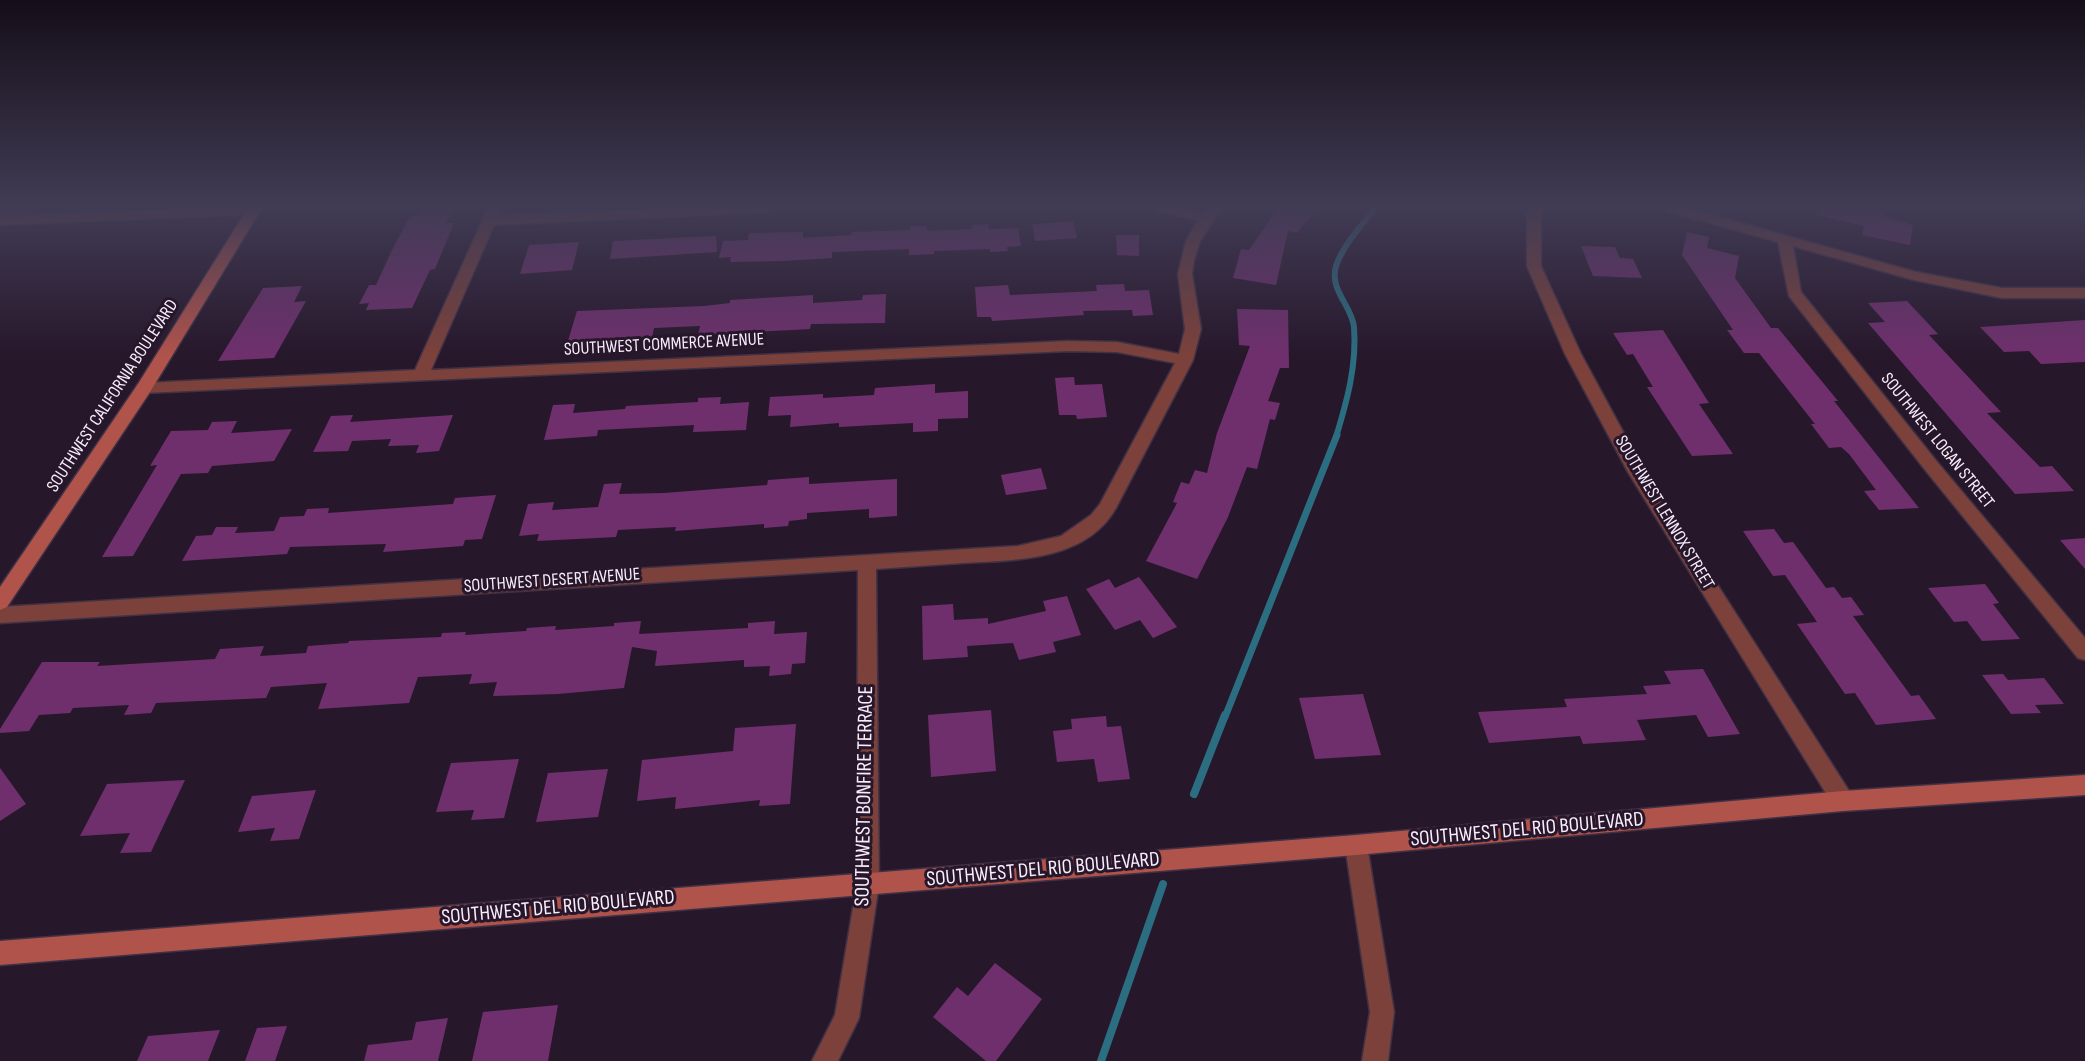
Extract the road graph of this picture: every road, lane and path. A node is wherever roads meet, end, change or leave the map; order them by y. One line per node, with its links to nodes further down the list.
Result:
1 (224, 258): 10 (street, SOUTHWEST CALIFORNIA BOULEVARD)
2 (474, 258): 9 (street)
3 (1188, 258): 8 (street)
4 (1534, 258): 16 (street, SOUTHWEST LENNOX STREET)
5 (1788, 258): 14 (street, SOUTHWEST LOGAN STREET)
6 (1846, 258): 7 (street)
7 (2085, 293)
8 (1185, 360): 9 (street, SOUTHWEST COMMERCE AVENUE); 11 (street, SOUTHWEST DESERT AVENUE)
9 (422, 375): 10 (street, SOUTHWEST COMMERCE AVENUE)
10 (144, 388): 12 (street, SOUTHWEST CALIFORNIA BOULEVARD)
11 (867, 561): 13 (street, SOUTHWEST DESERT AVENUE); 18 (street, SOUTHWEST BONFIRE TERRACE)
12 (0, 602)
13 (0, 615)
14 (2085, 652)
15 (2085, 784): 16 (street, SOUTHWEST DEL RIO BOULEVARD)
16 (1843, 801): 17 (street, SOUTHWEST DEL RIO BOULEVARD)
17 (1356, 845): 18 (street, SOUTHWEST DEL RIO BOULEVARD); 21 (street)
18 (868, 884): 19 (street, SOUTHWEST DEL RIO BOULEVARD); 20 (street, SOUTHWEST BONFIRE TERRACE)
19 (0, 953)
20 (825, 1061)
21 (1375, 1061)

